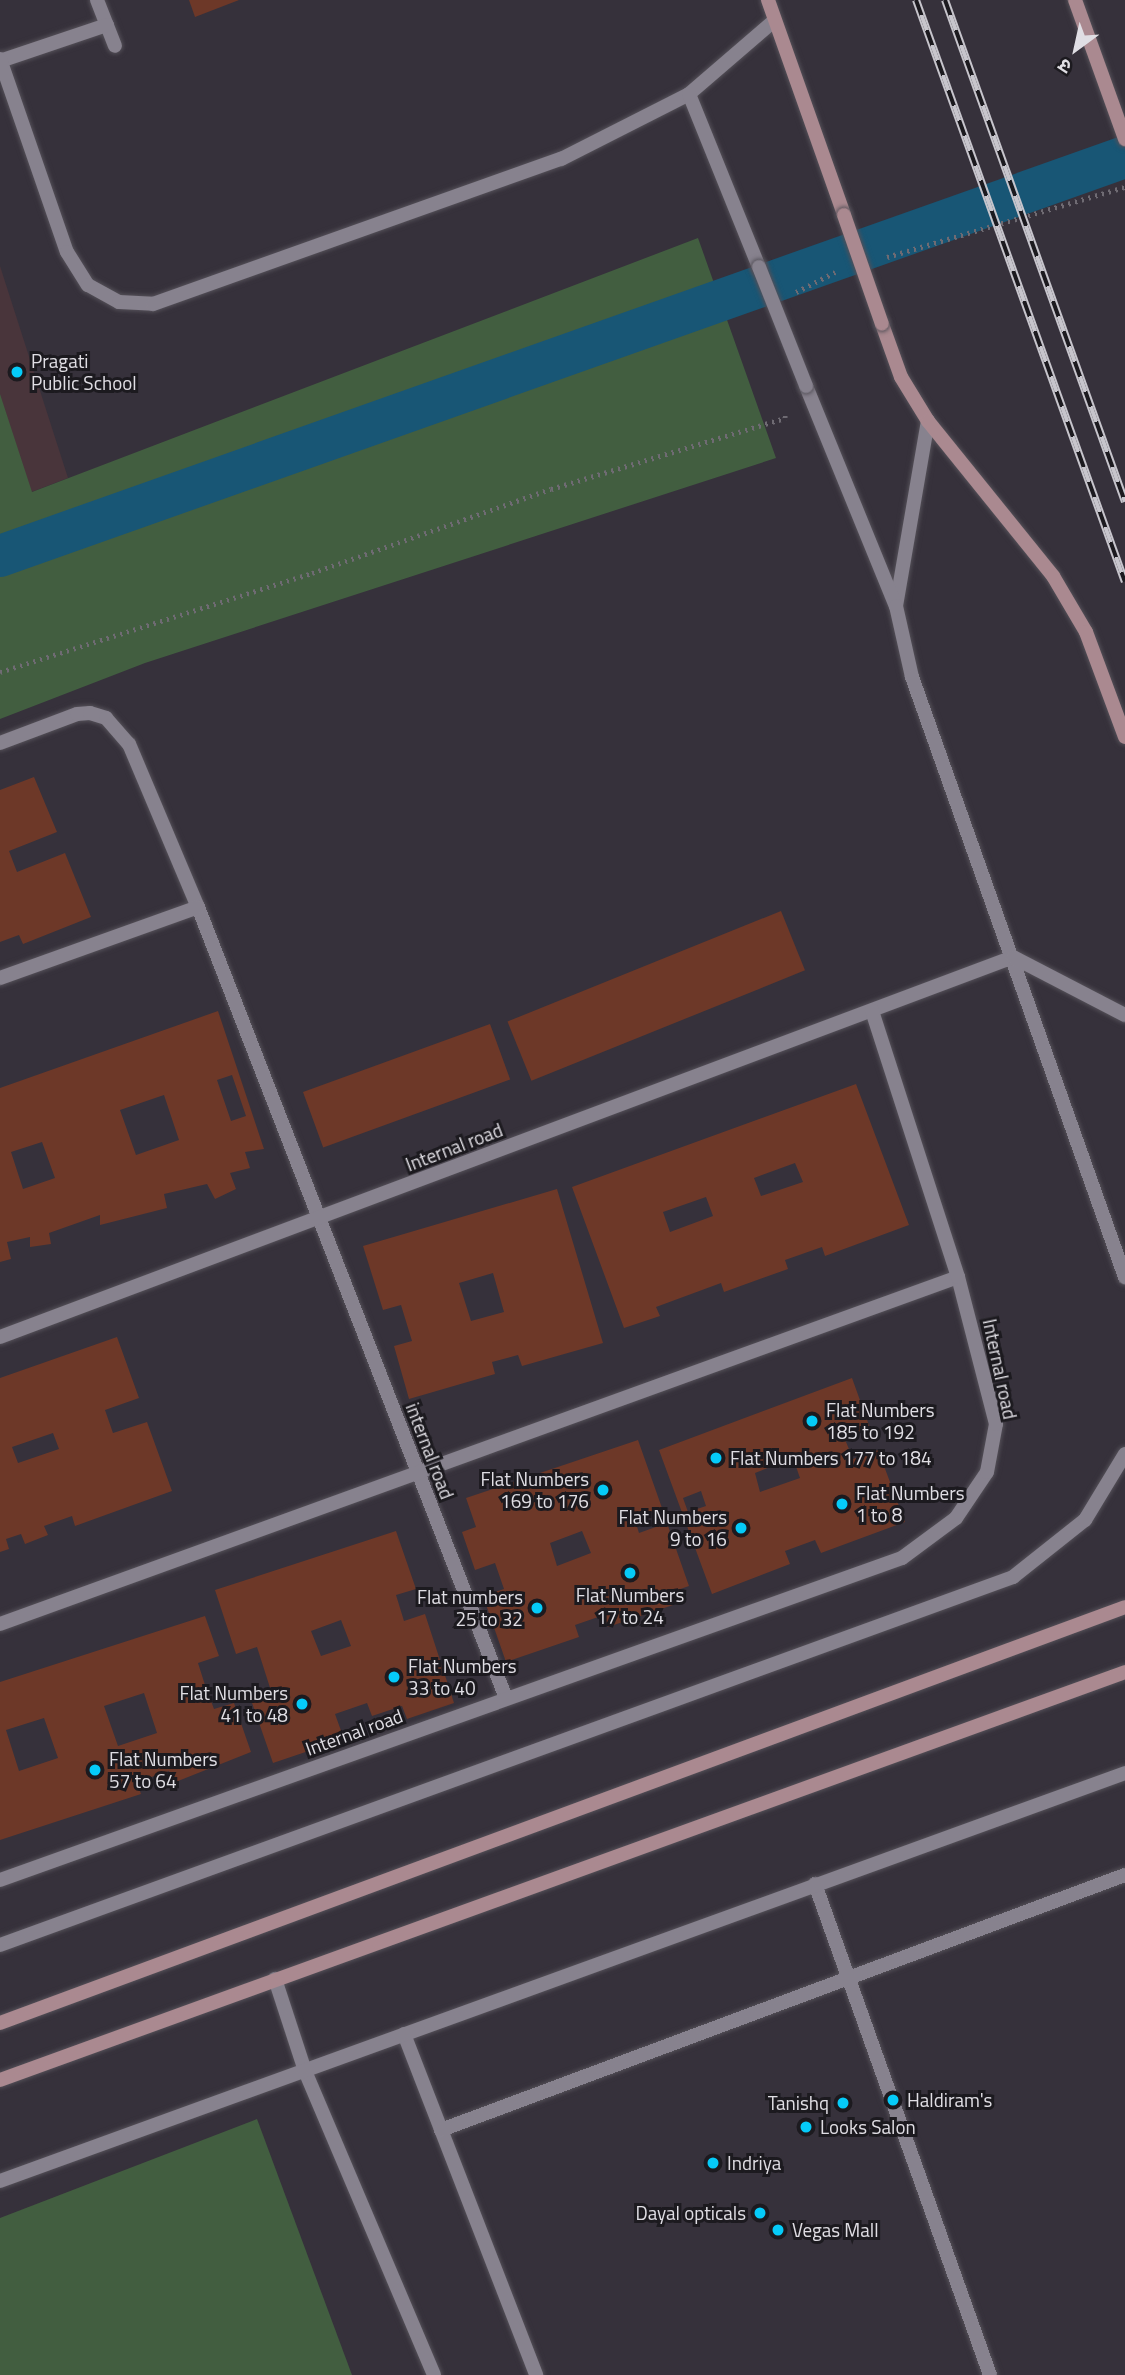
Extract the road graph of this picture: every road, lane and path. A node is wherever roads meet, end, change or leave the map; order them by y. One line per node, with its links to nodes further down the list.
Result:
1 (97, 0): 5 (street)
2 (768, 0): 4 (street)
3 (1075, 0): 9 (street)
4 (775, 20): 8 (street); 15 (street, bridge)
5 (107, 25): 6 (street); 7 (street)
6 (115, 46)
7 (0, 60): 8 (street)
8 (689, 94): 16 (street, bridge)
9 (1125, 138)
10 (1125, 187): 11 (path)
11 (874, 261)
12 (848, 268): 13 (path)
13 (787, 296)
14 (783, 406): 17 (path)
15 (928, 421): 16 (street); 18 (street)
16 (896, 606): 21 (street)
17 (0, 672)
18 (1125, 737)
19 (0, 743): 20 (street)
20 (198, 907): 22 (street); 25 (street)
21 (1013, 957): 23 (street); 24 (street); 27 (street)
22 (0, 978)
23 (872, 1011): 25 (street, Internal road); 26 (street, Internal road)
24 (1125, 1014)
25 (318, 1218): 28 (street, Internal road); 30 (street, internal road)
26 (958, 1277): 30 (street); 34 (street, Internal road)
27 (1125, 1277)
28 (0, 1337)
29 (1125, 1454): 39 (street)
30 (417, 1473): 32 (street); 34 (street, internal road)
31 (1125, 1606): 42 (street)
32 (0, 1624)
33 (1125, 1672): 41 (street)
34 (506, 1698): 37 (street, Internal road)
35 (1125, 1773): 38 (street)
36 (1125, 1875): 40 (street)
37 (0, 1880)
38 (815, 1884): 40 (street); 43 (street)
39 (0, 1945)
40 (849, 1978): 46 (street); 50 (street)
41 (275, 1979): 44 (street); 45 (street)
42 (0, 2023)
43 (404, 2034): 44 (street); 46 (street)
44 (305, 2071): 47 (street); 48 (street)
45 (0, 2080)
46 (441, 2130): 49 (street)
47 (0, 2181)
48 (435, 2375)
49 (536, 2375)
50 (990, 2375)

